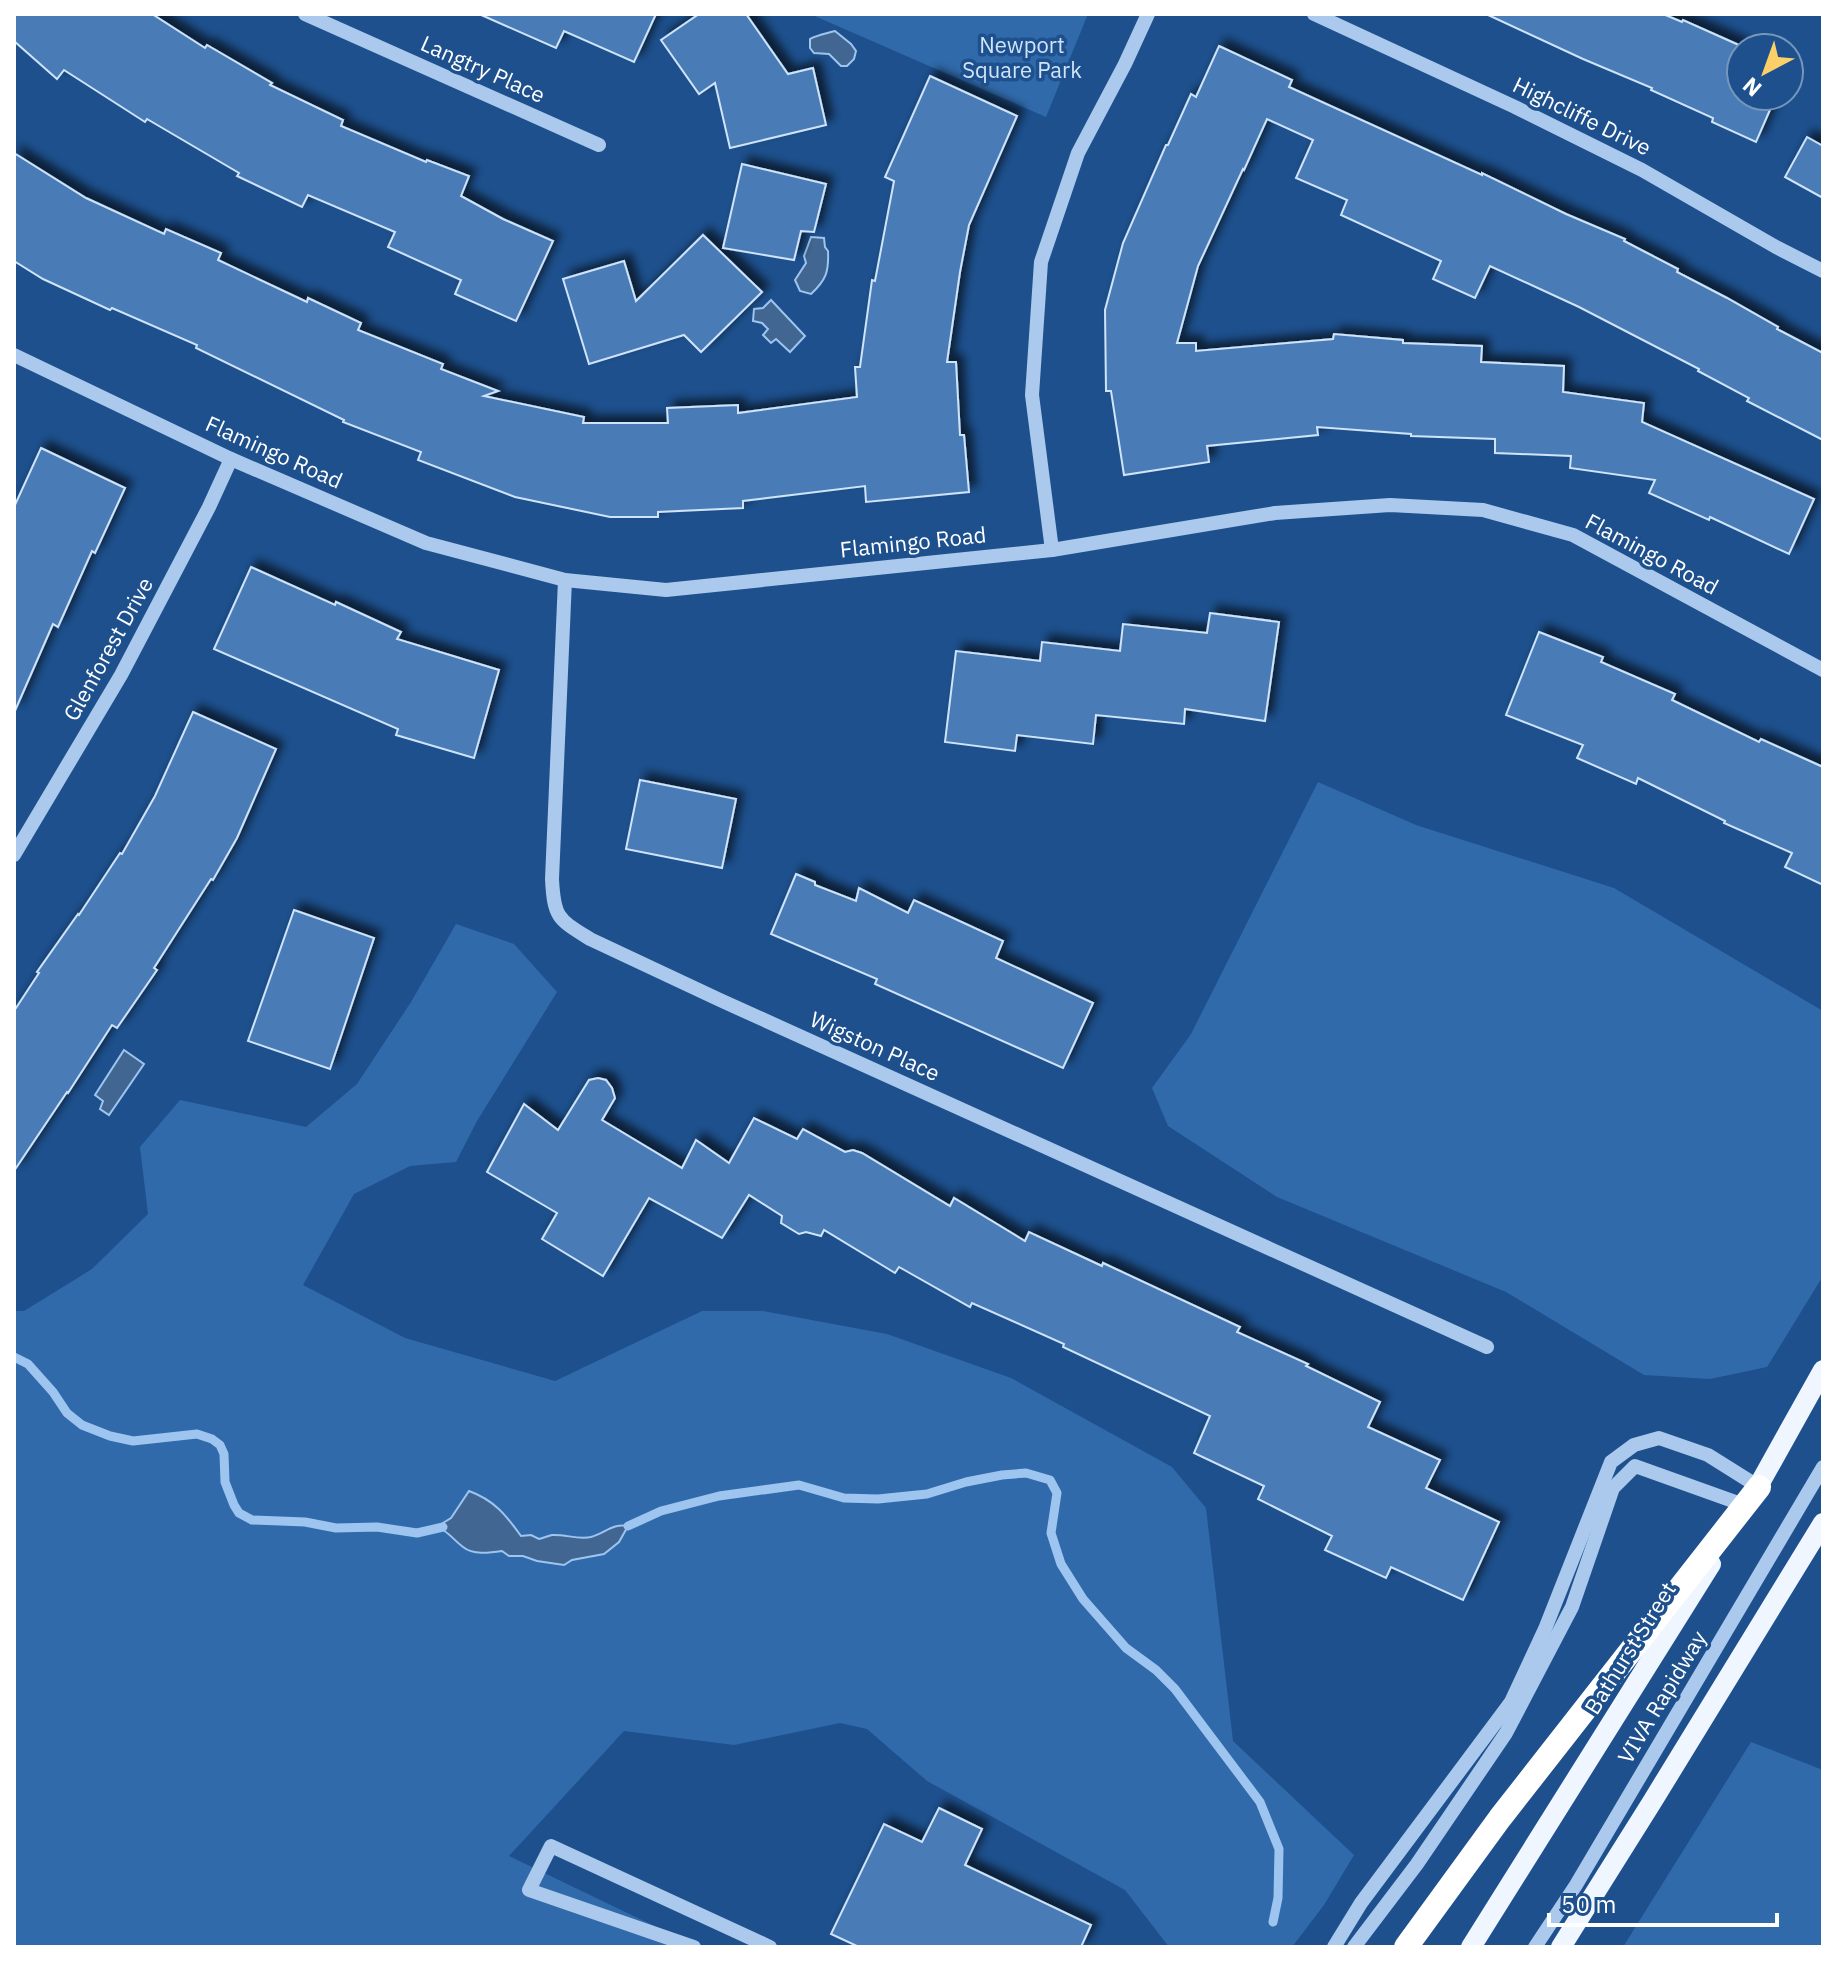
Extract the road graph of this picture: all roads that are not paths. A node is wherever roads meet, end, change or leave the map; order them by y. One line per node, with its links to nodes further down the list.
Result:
1 (305, 14): 4 (street, Langtry Place)
2 (1148, 14): 8 (street)
3 (1314, 14): 5 (street, Highcliffe Drive)
4 (599, 145)
5 (1823, 271)
6 (14, 355): 7 (street, Flamingo Road)
7 (231, 459): 9 (street, Flamingo Road); 11 (street, Glenforest Drive)
8 (1052, 550): 9 (street, Flamingo Road); 10 (street, Flamingo Road)
9 (565, 580): 12 (street, Wigston Place)
10 (1823, 670)
11 (14, 855)
12 (1487, 1347)
13 (1823, 1370): 15 (main road, Bathurst Street)
14 (1823, 1467): 23 (street, VIVA Rapidway)
15 (1752, 1496): 19 (street); 20 (street); 21 (highway); 22 (main road, Bathurst Street)
16 (1823, 1523): 24 (main road)
17 (694, 1947): 18 (street)
18 (770, 1947)
19 (1334, 1947)
20 (1354, 1947)
21 (1406, 1947)
22 (1471, 1947)
23 (1535, 1947)
24 (1561, 1947)

